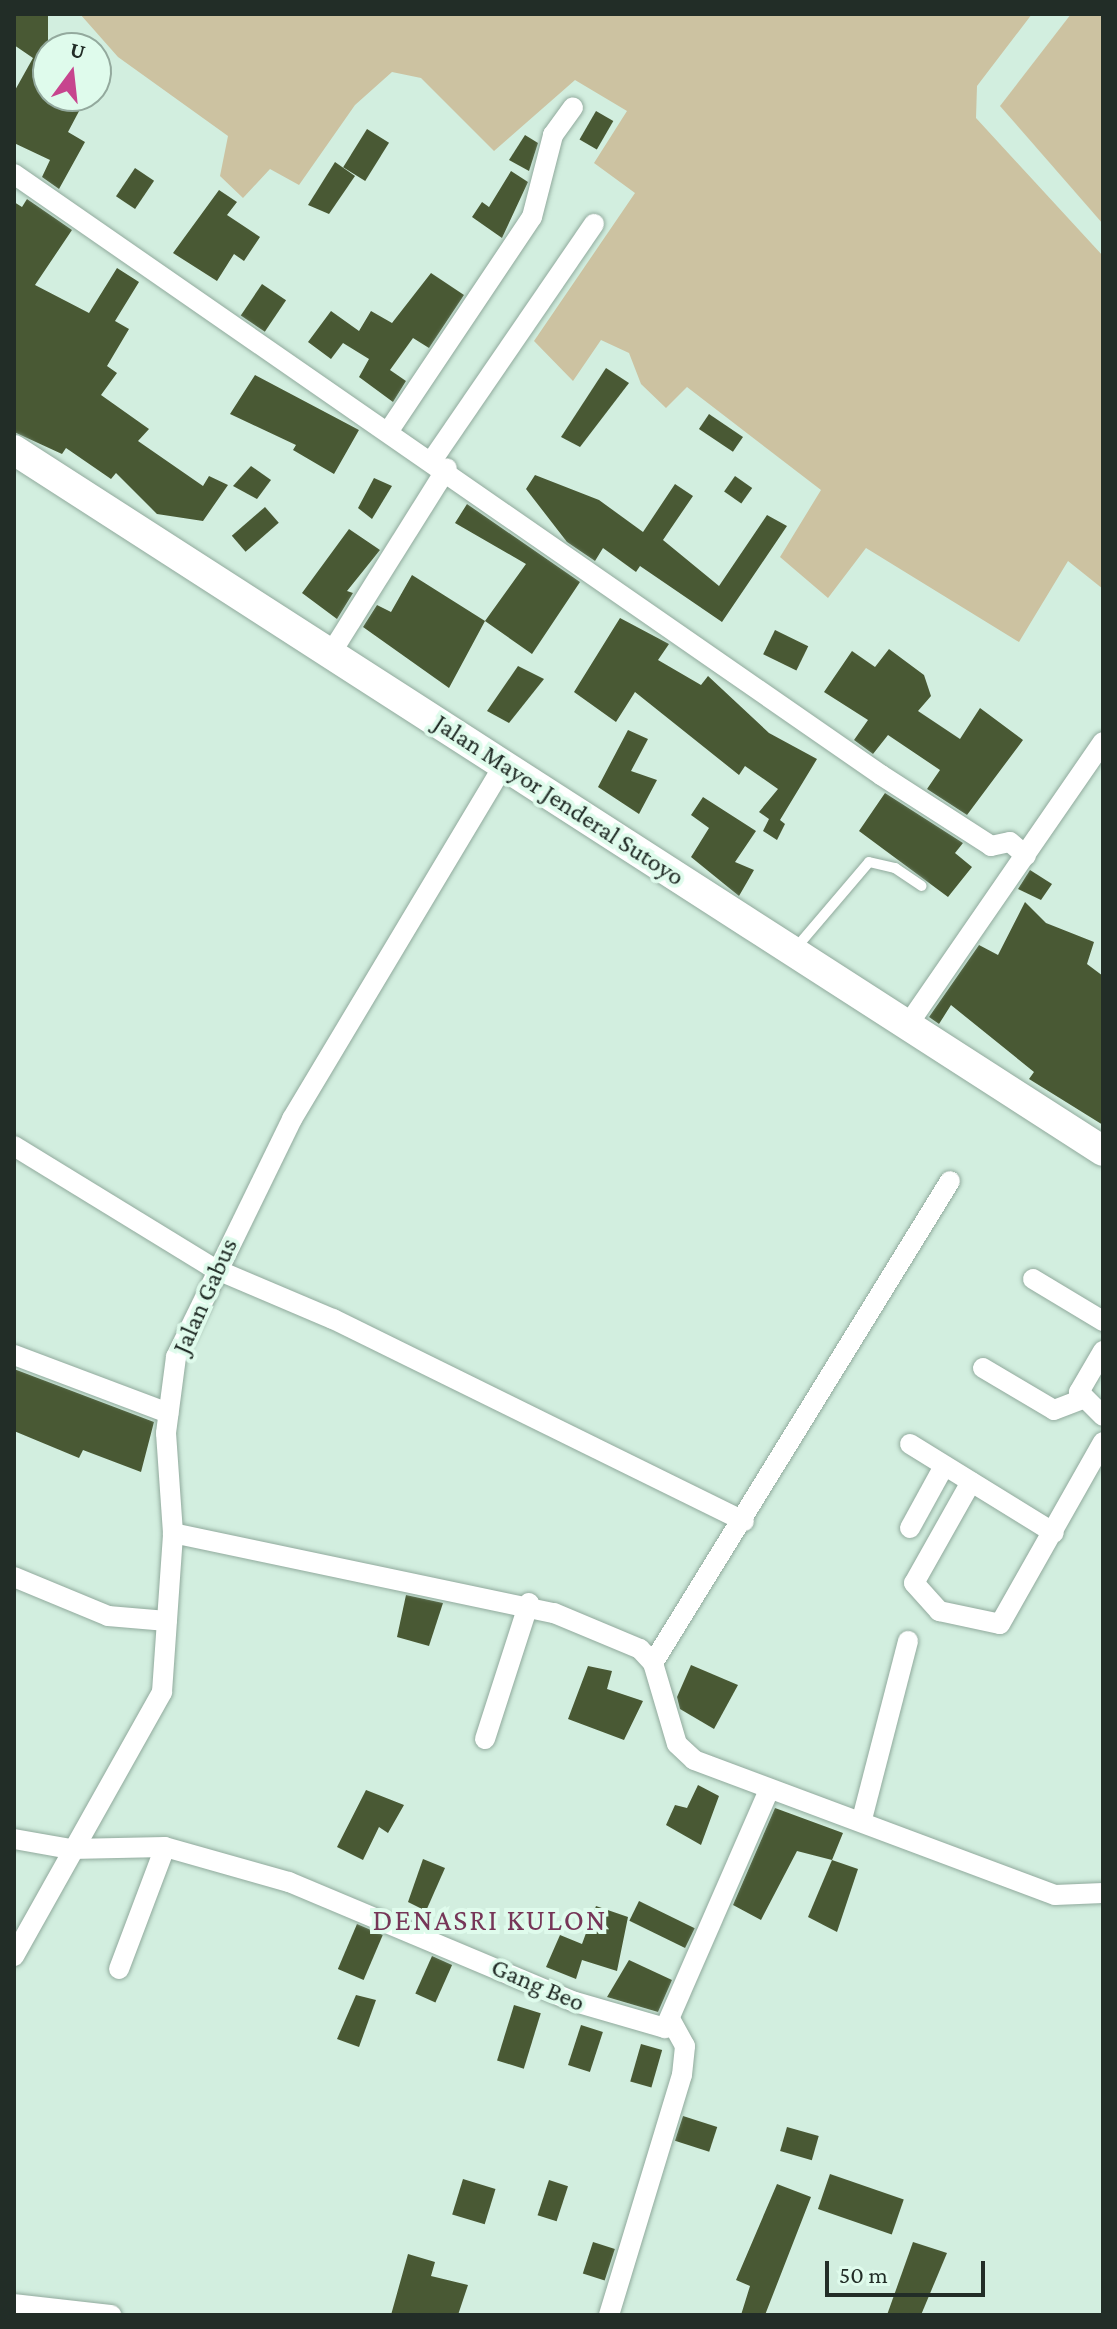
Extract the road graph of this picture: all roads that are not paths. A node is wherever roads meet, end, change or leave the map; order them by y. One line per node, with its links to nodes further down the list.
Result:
1 (573, 107): 4 (street)
2 (14, 174): 4 (street)
3 (594, 224): 6 (street)
4 (390, 429): 6 (street)
5 (14, 450): 7 (main road, Jalan Mayor Jenderal Sutoyo)
6 (440, 464): 7 (street); 10 (street)
7 (331, 653): 9 (main road, Jalan Mayor Jenderal Sutoyo)
8 (1103, 742): 10 (street)
9 (504, 765): 12 (main road, Jalan Mayor Jenderal Sutoyo); 17 (street, Jalan Gabus)
10 (1018, 849): 13 (street)
11 (922, 886): 12 (lane)
12 (794, 950): 13 (main road, Jalan Mayor Jenderal Sutoyo)
13 (899, 1021): 15 (main road, Jalan Mayor Jenderal Sutoyo)
14 (14, 1146): 17 (street)
15 (1103, 1151)
16 (950, 1181): 30 (street)
17 (219, 1259): 24 (street, Jalan Gabus); 30 (street)
18 (1033, 1279): 19 (street)
19 (1103, 1321)
20 (1103, 1351): 23 (street)
21 (14, 1355): 24 (street)
22 (983, 1368): 23 (street)
23 (1082, 1399): 25 (street)
24 (168, 1413): 31 (street, Jalan Gabus)
25 (1103, 1416)
26 (1103, 1442): 32 (street)
27 (910, 1444): 28 (street)
28 (943, 1468): 29 (street); 34 (street)
29 (971, 1482): 32 (street); 34 (street)
30 (744, 1521): 40 (street)
31 (173, 1533): 33 (street); 35 (street, Jalan Gabus)
32 (1054, 1533): 34 (street)
33 (209, 1539): 35 (street); 37 (street)
34 (935, 1541)
35 (173, 1568): 38 (street, Jalan Gabus)
36 (14, 1577): 38 (street)
37 (529, 1603): 40 (street); 41 (street)
38 (167, 1621): 46 (street, Jalan Gabus)
39 (908, 1641): 43 (street)
40 (653, 1663): 42 (street)
41 (485, 1739)
42 (769, 1790): 43 (street); 50 (street)
43 (862, 1819): 47 (street)
44 (14, 1839): 46 (street, Gang Beo)
45 (165, 1847): 46 (street, Gang Beo); 49 (street); 50 (street, Gang Beo)
46 (71, 1849): 48 (street, Jalan Gabus)
47 (1103, 1893)
48 (14, 1956)
49 (119, 1969)
50 (671, 2021): 53 (street)
51 (14, 2304): 52 (street)
52 (111, 2315)
53 (609, 2315)

